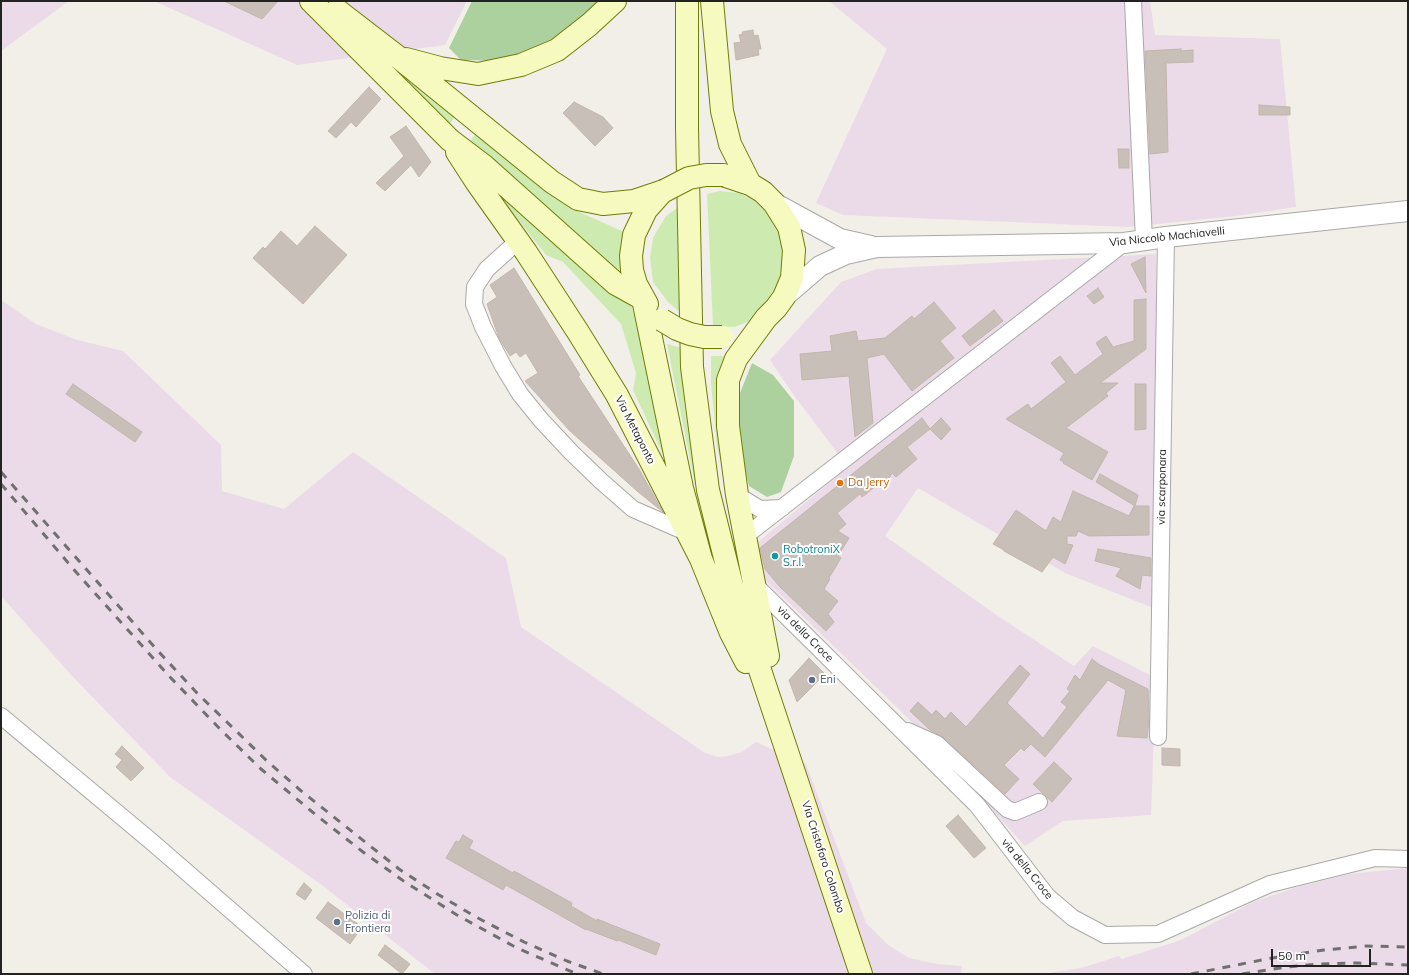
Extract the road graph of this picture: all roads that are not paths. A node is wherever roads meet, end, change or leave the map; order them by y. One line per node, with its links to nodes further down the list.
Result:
1 (312, 1): 8 (main road)
2 (325, 1): 7 (main road)
3 (615, 1): 7 (main road)
4 (687, 1): 29 (main road)
5 (712, 1): 9 (main road)
6 (1133, 1): 15 (street)
7 (398, 57): 10 (main road)
8 (450, 140): 14 (main road, Via Metaponto); 18 (main road)
9 (750, 184): 10 (main road, bridge); 11 (main road)
10 (664, 191): 18 (main road)
11 (774, 203): 16 (street); 17 (main road)
12 (1408, 211): 13 (street, Via Niccolò Machiavelli)
13 (1166, 237): 15 (street, Via Niccolò Machiavelli); 28 (street, via scarponara)
14 (518, 240): 22 (main road, Via Metaponto); 22 (street)
15 (1134, 241): 16 (street, Via Niccolò Machiavelli); 21 (street)
16 (877, 247): 17 (street)
17 (784, 297): 19 (main road)
18 (643, 298): 19 (main road, bridge); 24 (main road)
19 (766, 318): 20 (main road)
20 (737, 495): 21 (street); 23 (main road)
21 (782, 508): 23 (street)
22 (688, 533): 24 (main road, Via Metaponto)
23 (744, 537): 25 (main road)
24 (701, 559): 29 (main road, Via Metaponto)
25 (754, 584): 27 (street, via della Croce); 29 (main road)
26 (1, 714): 32 (street)
27 (899, 727): 30 (street); 31 (street, via della Croce)
28 (1158, 737)
29 (784, 740): 33 (main road, Via Cristoforo Colombo)
30 (1039, 802)
31 (1408, 859)
32 (304, 974)
33 (861, 974)

